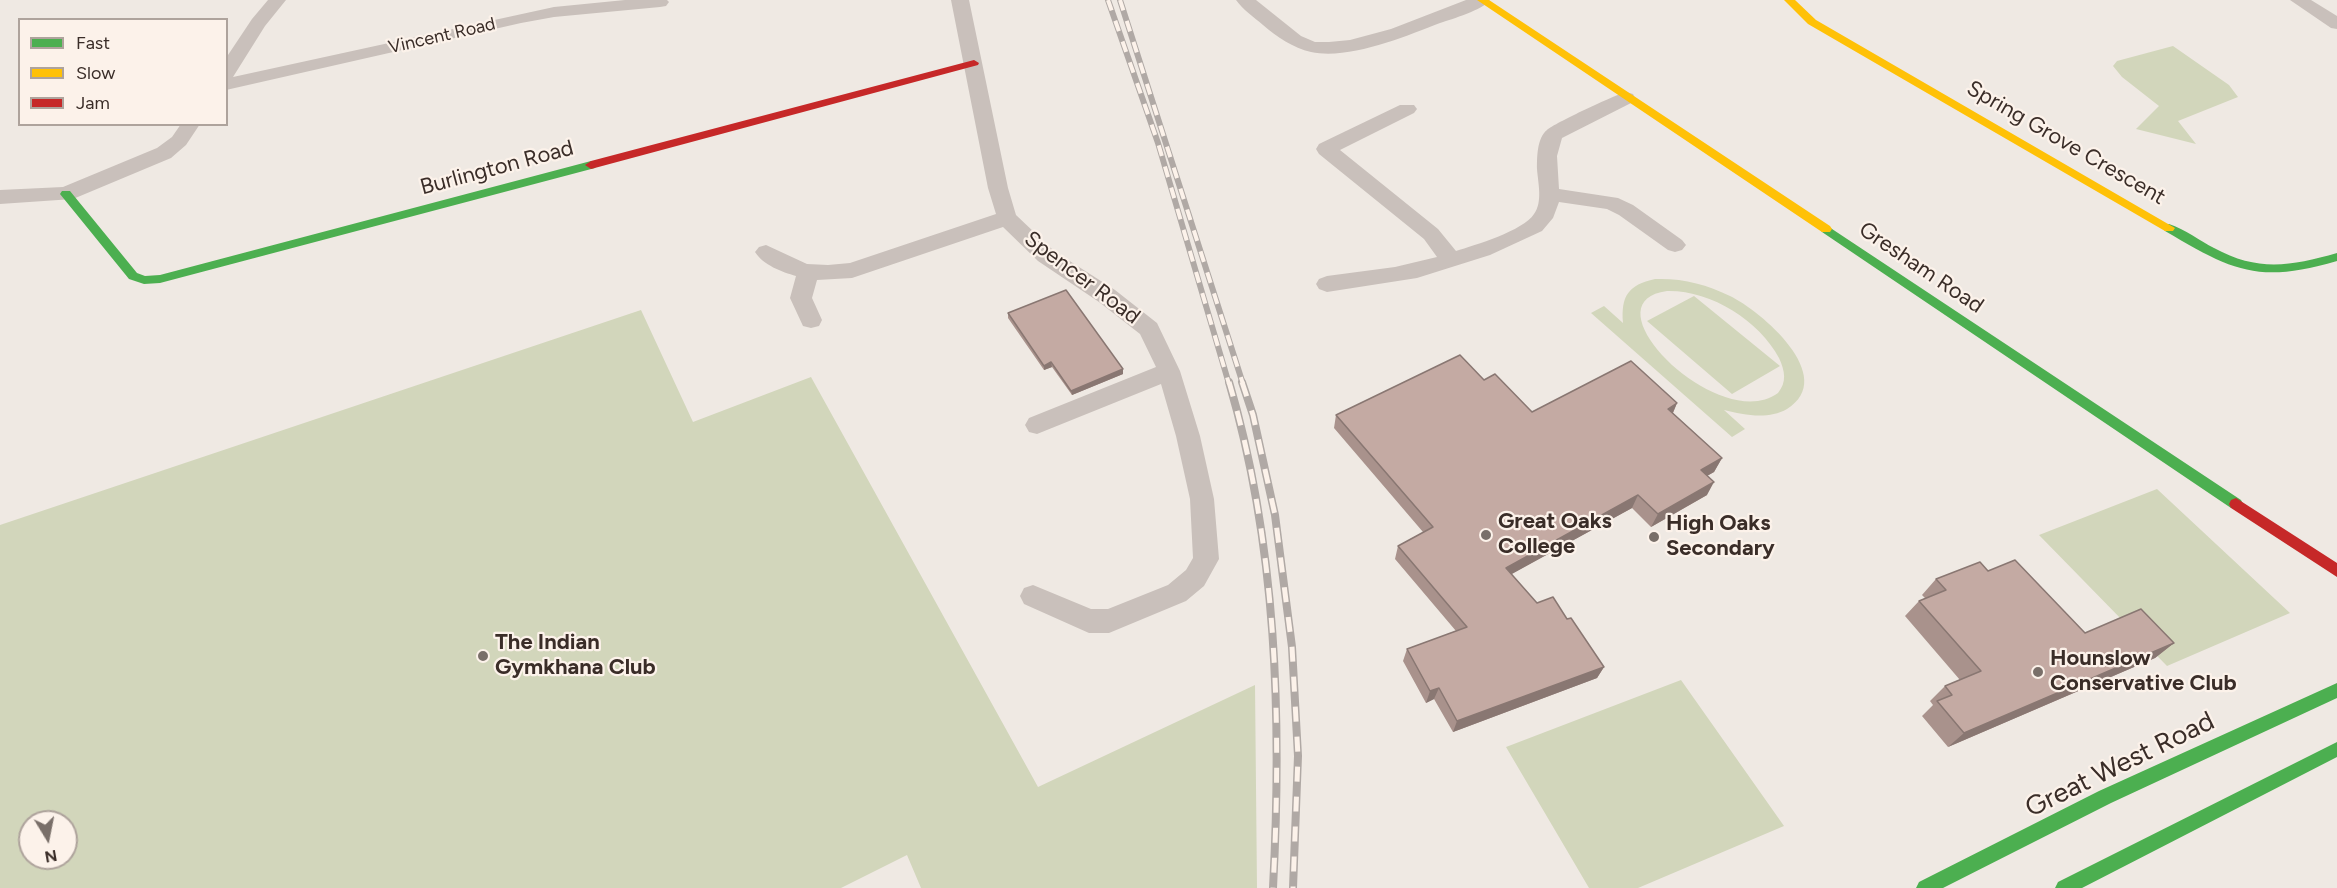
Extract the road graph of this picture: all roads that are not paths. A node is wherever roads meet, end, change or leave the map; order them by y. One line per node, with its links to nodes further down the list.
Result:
1 (277, 0): 10 (street)
2 (960, 0): 9 (street, Spencer Road)
3 (1245, 0): 4 (street)
4 (1481, 0): 12 (main road, Gresham Road)
5 (1790, 0): 21 (main road, Spring Grove Crescent)
6 (2299, 0): 8 (street)
7 (660, 2): 11 (street, Vincent Road)
8 (2337, 24)
9 (974, 63): 15 (main road, Burlington Road); 18 (street, Spencer Road)
10 (228, 70)
11 (228, 84)
12 (1626, 98): 16 (street); 28 (main road, Gresham Road)
13 (1407, 109): 22 (street)
14 (190, 126): 15 (street)
15 (66, 194): 17 (street)
16 (1550, 194): 19 (street); 22 (street)
17 (0, 196)
18 (1007, 218): 23 (street, Spencer Road); 26 (street, Spencer Road)
19 (1675, 245)
20 (766, 252): 23 (street, Spencer Road)
21 (2337, 257)
22 (1451, 260): 24 (street)
23 (808, 273): 25 (street)
24 (1327, 284)
25 (811, 320)
26 (1169, 371): 27 (street); 29 (street, Spencer Road)
27 (1037, 425)
28 (2337, 572)
29 (1033, 596)
30 (2337, 690): 32 (main road, Great West Road)
31 (2336, 751): 33 (main road)
32 (1925, 888)
33 (2064, 888)

